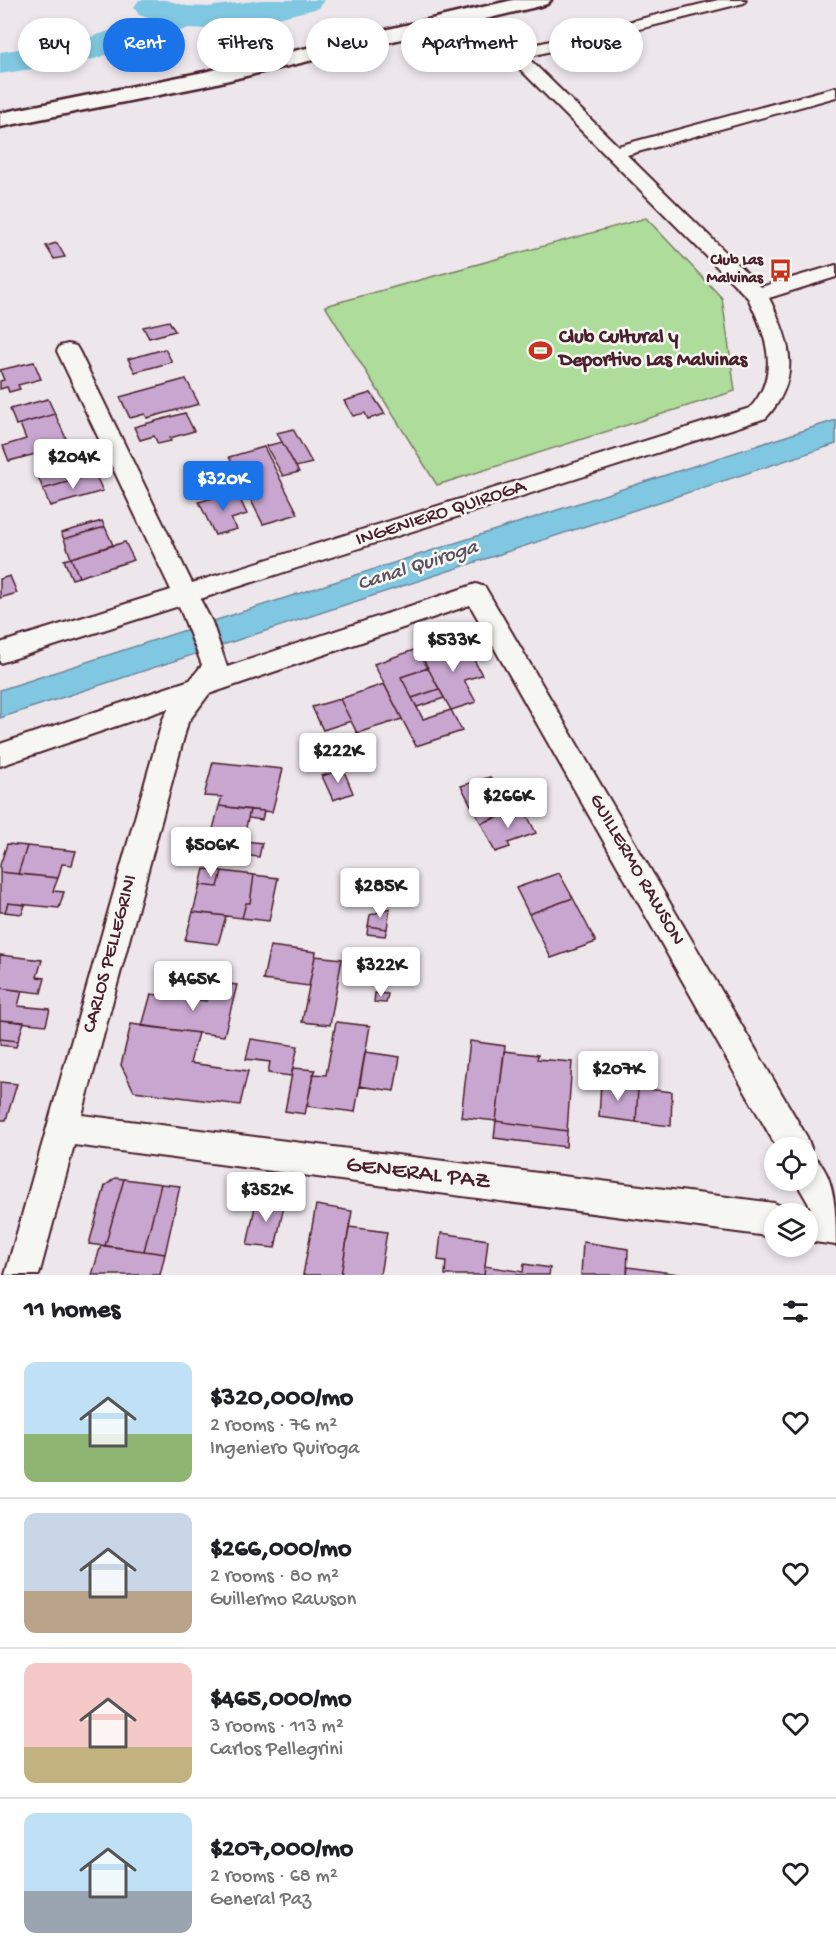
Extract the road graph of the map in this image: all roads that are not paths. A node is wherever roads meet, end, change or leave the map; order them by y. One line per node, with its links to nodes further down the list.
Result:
1 (540, 0): 4 (main road)
2 (738, 0): 5 (street, INGENIERO QUIROGA)
3 (836, 92): 5 (street)
4 (0, 120)
5 (614, 153): 7 (street, INGENIERO QUIROGA)
6 (836, 271): 7 (street)
7 (757, 295): 9 (street, INGENIERO QUIROGA)
8 (68, 351): 9 (street, CARLOS PELLEGRINI)
9 (186, 595): 10 (street, INGENIERO QUIROGA); 11 (street, CARLOS PELLEGRINI)
10 (0, 653)
11 (200, 687): 12 (street); 13 (street, CARLOS PELLEGRINI); 14 (street, GUILLERMO RAWSON)
12 (0, 755)
13 (62, 1128): 16 (street, GENERAL PAZ); 20 (street, CARLOS PELLEGRINI)
14 (789, 1137)
15 (818, 1188): 17 (street)
16 (764, 1219)
17 (836, 1219)
18 (818, 1226): 19 (street)
19 (836, 1228)
20 (22, 1275)

